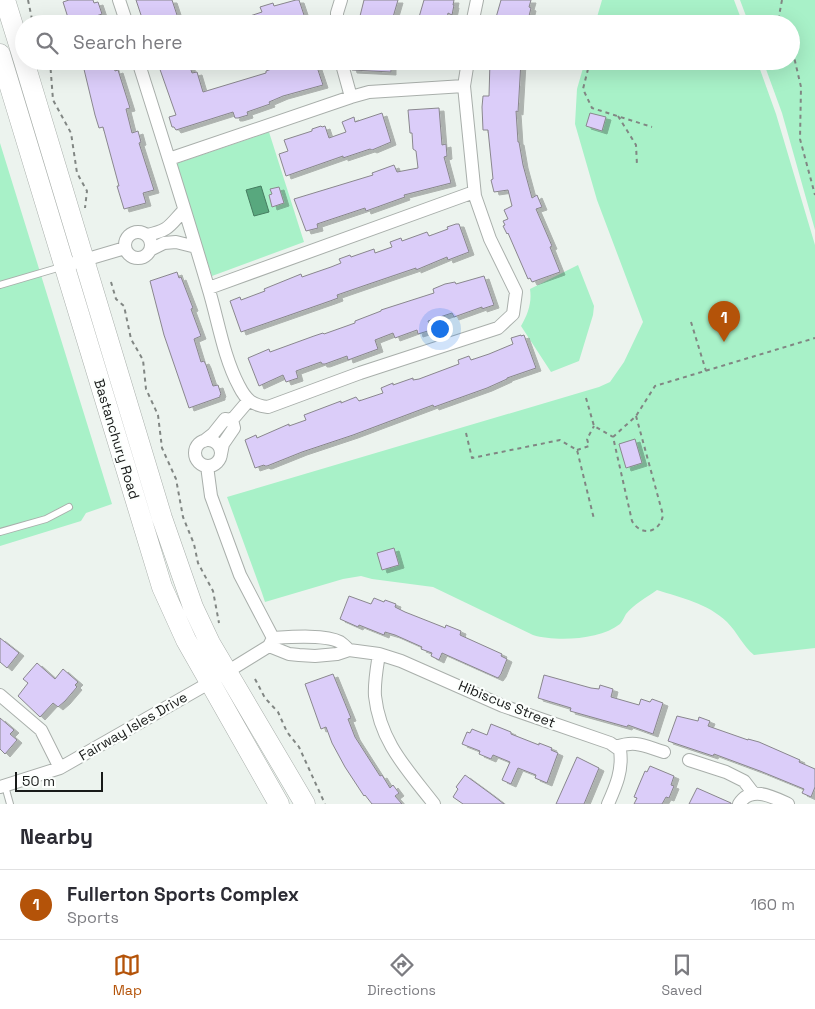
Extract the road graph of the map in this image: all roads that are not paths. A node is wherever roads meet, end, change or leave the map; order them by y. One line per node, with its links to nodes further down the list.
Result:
1 (5, 0): 8 (main road, Bastanchury Road)
2 (120, 0): 5 (street)
3 (341, 0): 6 (street)
4 (477, 0): 7 (street)
5 (124, 15)
6 (337, 15)
7 (474, 15)
8 (15, 32)
9 (0, 54): 24 (main road, Bastanchury Road)
10 (27, 70): 23 (main road, Bastanchury Road)
11 (141, 70): 16 (street)
12 (344, 70): 15 (street)
13 (467, 70): 14 (street)
14 (464, 86): 15 (street); 17 (street)
15 (351, 97): 16 (street)
16 (169, 159): 18 (street)
17 (474, 192): 26 (street); 27 (street)
18 (184, 210): 19 (street); 20 (street)
19 (147, 235): 21 (street); 22 (street)
20 (196, 247): 22 (street); 26 (street)
21 (125, 248): 22 (street); 23 (street)
22 (150, 250)
23 (84, 260): 24 (street); 39 (main road, Bastanchury Road)
24 (64, 266): 25 (lane); 40 (main road, Bastanchury Road)
25 (0, 285)
26 (209, 288): 27 (street)
27 (249, 400): 28 (street)
28 (232, 420): 29 (street); 30 (street)
29 (204, 441): 30 (street); 31 (street)
30 (221, 454): 31 (street)
31 (207, 466): 35 (street)
32 (69, 507): 33 (lane)
33 (0, 532)
34 (316, 638): 35 (street, Hibiscus Street); 36 (street, Hibiscus Street); 38 (street)
35 (271, 642): 38 (street, Hibiscus Street); 39 (street, Fairway Isles Drive)
36 (349, 650): 37 (street, Hibiscus Street); 38 (street, Hibiscus Street)
37 (379, 654): 42 (street, Hibiscus Street); 51 (street)
38 (315, 656)
39 (227, 672): 40 (street, Fairway Isles Drive); 50 (main road, Bastanchury Road)
40 (209, 683): 45 (street, Fairway Isles Drive); 49 (main road, Bastanchury Road)
41 (0, 695): 45 (street)
42 (616, 747): 43 (street); 52 (street)
43 (664, 752)
44 (689, 760): 47 (street)
45 (60, 768): 46 (street, Fairway Isles Drive)
46 (3, 786): 48 (lane)
47 (754, 794): 53 (street); 54 (street)
48 (10, 804)
49 (279, 804)
50 (305, 804)
51 (434, 804)
52 (608, 804)
53 (740, 804)
54 (788, 804)

